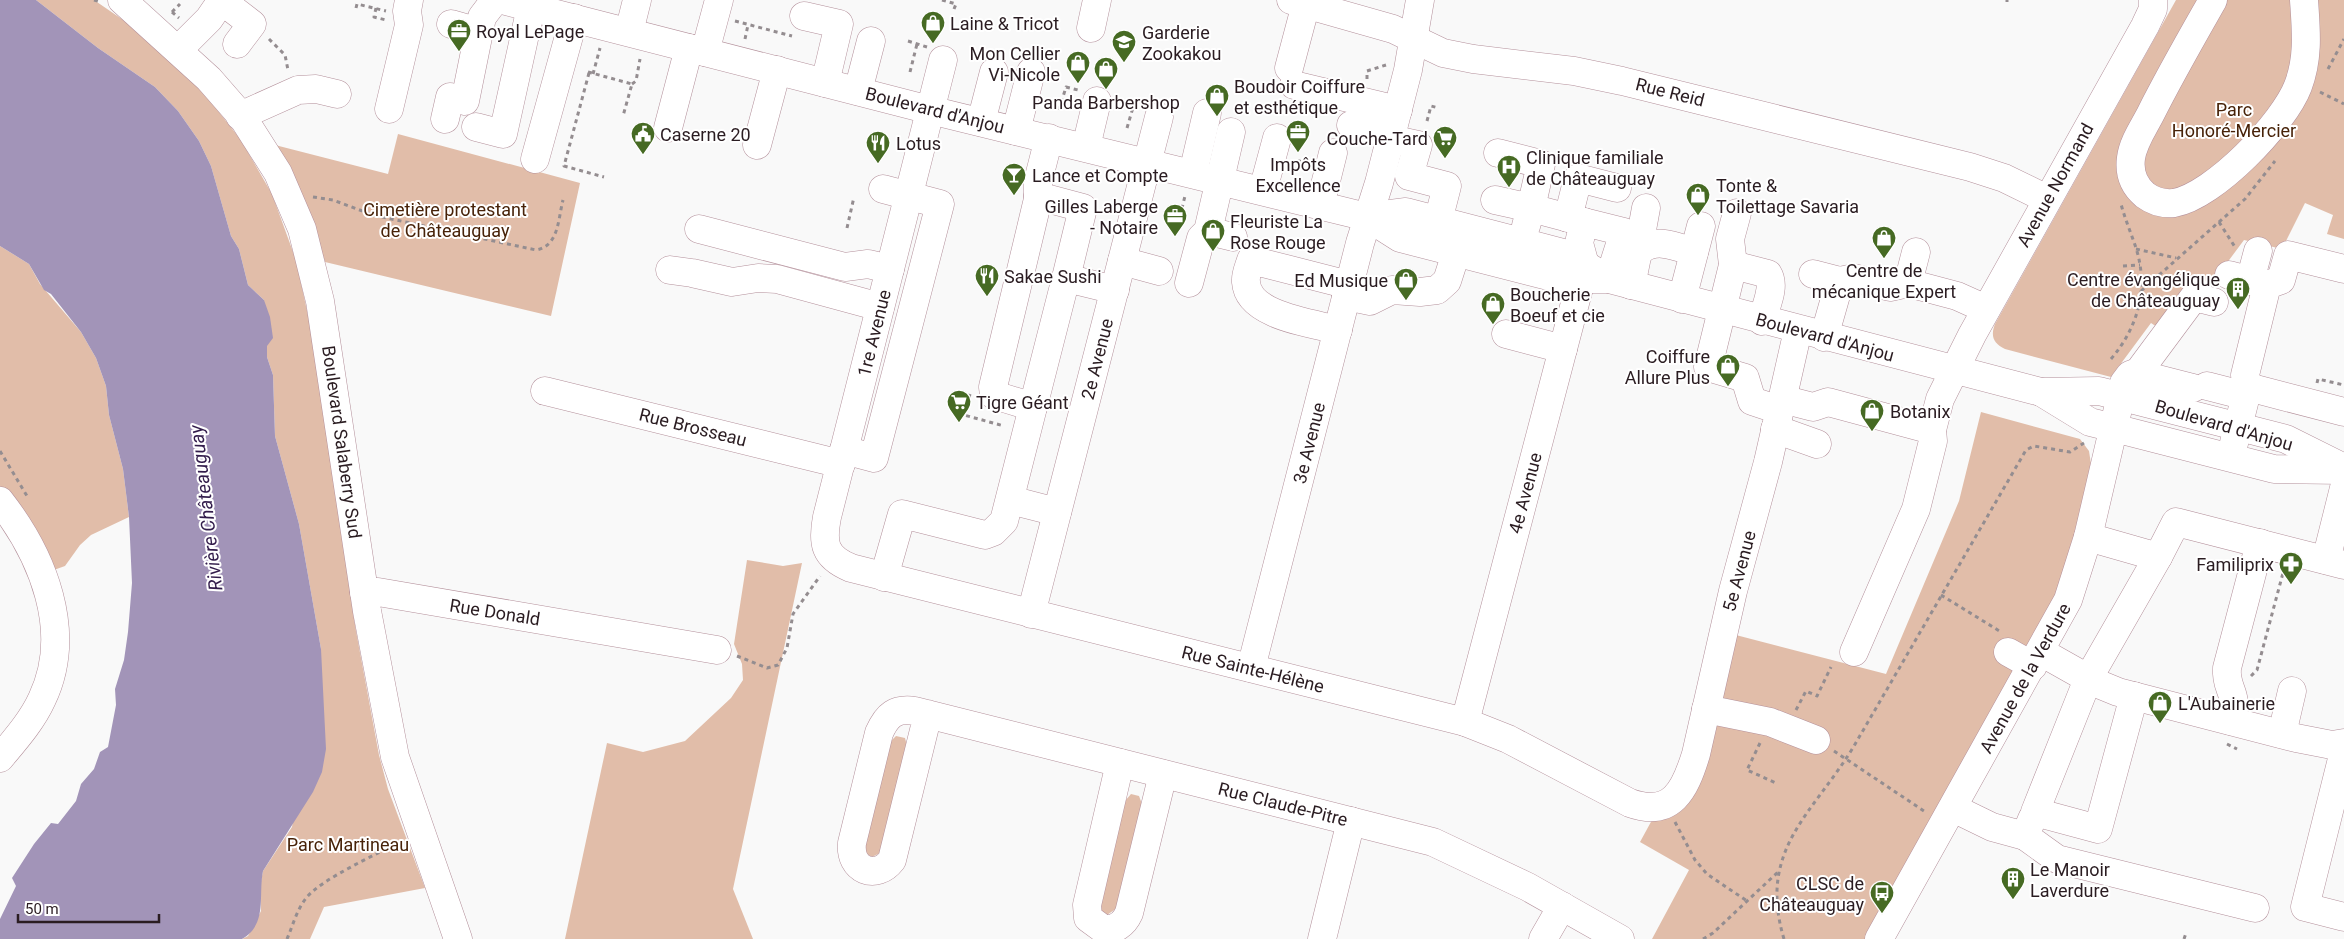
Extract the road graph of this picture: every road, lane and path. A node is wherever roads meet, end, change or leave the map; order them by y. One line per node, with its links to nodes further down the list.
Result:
1 (105, 0): 35 (street, Boulevard Salaberry Sud)
2 (222, 0): 32 (street); 35 (street)
3 (495, 0): 28 (street)
4 (502, 0): 16 (street, Boulevard d'Anjou)
5 (637, 0): 25 (street)
6 (942, 0): 17 (path)
7 (1097, 0): 24 (street)
8 (1420, 0): 26 (street, 3e Avenue)
9 (2153, 0): 93 (street, Avenue Normand)
10 (2213, 0): 11 (street)
11 (2304, 0)
12 (1298, 2): 26 (street, Rue Reid); 71 (street)
13 (399, 6): 15 (path); 57 (street)
14 (356, 8): 15 (path)
15 (376, 8): 21 (path)
16 (531, 8): 19 (street, Boulevard d'Anjou); 28 (street)
17 (954, 8)
18 (723, 10): 23 (path); 36 (street)
19 (583, 13): 25 (street, Boulevard d'Anjou); 81 (street)
20 (799, 17): 23 (path); 47 (street)
21 (393, 22)
22 (451, 24): 28 (street)
23 (748, 25): 29 (path)
24 (1091, 28)
25 (629, 32): 36 (street, Boulevard d'Anjou)
26 (1413, 39): 71 (street, 3e Avenue); 93 (street, Rue Reid)
27 (2344, 39): 44 (path)
28 (501, 40): 64 (street); 68 (street)
29 (744, 40)
30 (871, 41): 50 (street)
31 (272, 42): 46 (path)
32 (237, 44)
33 (917, 44): 41 (path)
34 (600, 48): 45 (path)
35 (178, 50): 62 (street, Boulevard Salaberry Sud)
36 (697, 50): 40 (street, Boulevard d'Anjou); 69 (street)
37 (639, 58): 49 (path)
38 (943, 60): 58 (street, 1re Avenue)
39 (1386, 65): 48 (path)
40 (777, 70): 47 (street, Boulevard d'Anjou); 76 (street)
41 (910, 72)
42 (994, 72): 66 (street)
43 (1031, 72): 72 (street)
44 (2325, 72)
45 (589, 73): 49 (path); 84 (path)
46 (288, 75)
47 (825, 82): 50 (street, Boulevard d'Anjou)
48 (1369, 82)
49 (632, 84): 63 (path)
50 (858, 91): 58 (street, Boulevard d'Anjou)
51 (2315, 91): 55 (path)
52 (337, 94): 62 (street)
53 (1097, 97): 54 (path); 59 (path); 77 (street)
54 (1134, 104): 60 (path); 70 (path)
55 (2344, 104)
56 (1439, 108): 65 (path)
57 (389, 110)
58 (930, 110): 66 (street, Boulevard d'Anjou); 89 (street, 1re Avenue)
59 (1059, 110)
60 (1152, 112): 82 (street, 2e Avenue)
61 (1207, 113): 86 (street)
62 (240, 116): 173 (street, Boulevard Salaberry Sud)
63 (623, 116)
64 (445, 119)
65 (1428, 121)
66 (981, 122): 72 (street, Boulevard d'Anjou)
67 (1351, 125): 71 (street)
68 (476, 127)
69 (668, 128)
70 (1127, 128)
71 (1393, 128): 100 (street, 3e Avenue); 101 (street)
72 (1016, 130): 74 (street, Boulevard d'Anjou)
73 (1231, 132): 85 (street)
74 (1049, 138): 77 (street, Boulevard d'Anjou); 90 (street)
75 (1277, 138): 88 (street)
76 (757, 145)
77 (1086, 147): 82 (street, Boulevard d'Anjou)
78 (1333, 153): 96 (street)
79 (1498, 153): 97 (street)
80 (1300, 158): 83 (path)
81 (534, 159)
82 (1147, 162): 86 (street, Boulevard d'Anjou); 115 (street, 2e Avenue)
83 (1296, 170)
84 (604, 177)
85 (1221, 180): 86 (street, Boulevard d'Anjou); 88 (street, Boulevard d'Anjou); 128 (street)
86 (1189, 184): 106 (path)
87 (1618, 188): 102 (street)
88 (1263, 190): 96 (street, Boulevard d'Anjou)
89 (896, 193): 120 (street, 1re Avenue); 158 (street, Rue Brosseau)
90 (1038, 196): 124 (street); 150 (street)
91 (854, 197): 104 (path)
92 (305, 198): 94 (path)
93 (2047, 199): 134 (street, Avenue Normand)
94 (562, 200)
95 (1495, 200): 97 (street)
96 (1320, 205): 100 (street, Boulevard d'Anjou)
97 (1531, 208): 102 (street); 107 (street)
98 (1646, 208): 109 (street)
99 (1737, 213): 116 (street)
100 (1367, 217): 101 (street, Boulevard d'Anjou); 113 (street, Boulevard d'Anjou); 130 (street, 3e Avenue)
101 (1438, 220): 107 (street, Boulevard d'Anjou)
102 (1576, 220): 123 (street); 126 (street)
103 (1701, 226): 111 (street)
104 (847, 228)
105 (699, 229): 120 (street)
106 (1176, 232)
107 (1521, 242): 123 (street, Boulevard d'Anjou)
108 (2136, 249): 114 (path)
109 (1641, 250): 111 (street); 126 (street)
110 (2258, 251): 125 (street)
111 (1694, 252): 131 (street)
112 (1916, 252): 127 (street)
113 (1456, 253): 123 (street, Boulevard d'Anjou); 130 (street)
114 (2177, 258)
115 (1122, 262): 122 (street); 129 (street, 2e Avenue)
116 (1733, 265): 135 (street); 136 (street)
117 (2140, 265): 118 (path)
118 (2123, 266)
119 (2341, 268): 125 (street)
120 (890, 269): 133 (street, 1re Avenue)
121 (670, 270): 133 (street)
122 (1160, 271)
123 (1583, 272): 126 (street, Boulevard d'Anjou); 141 (street, 4e Avenue)
124 (1066, 278): 129 (street); 150 (street)
125 (2249, 280): 148 (street)
126 (1620, 282): 131 (street, Boulevard d'Anjou)
127 (1908, 282): 134 (street); 140 (street)
128 (1189, 284)
129 (1115, 290): 164 (street, 2e Avenue)
130 (1354, 294): 139 (street, 3e Avenue); 139 (street)
131 (1682, 299): 135 (street, Boulevard d'Anjou)
132 (2214, 302): 143 (street, Avenue de la Verdure)
133 (880, 307): 158 (street, 1re Avenue)
134 (1986, 309): 142 (street, Avenue Normand)
135 (1723, 310): 136 (street, Boulevard d'Anjou); 152 (street)
136 (1762, 321): 137 (street, Boulevard d'Anjou)
137 (1798, 330): 140 (street, Boulevard d'Anjou); 152 (street, 5e Avenue)
138 (1506, 334): 141 (street)
139 (1346, 335): 180 (street, 3e Avenue)
140 (1824, 337): 142 (street, Boulevard d'Anjou)
141 (1563, 349): 188 (street, 4e Avenue)
142 (1956, 371): 147 (street, Boulevard d'Anjou); 155 (street, Avenue Normand)
143 (2141, 371): 148 (street); 149 (street, Avenue de la Verdure)
144 (2318, 379): 145 (path)
145 (2344, 385)
146 (545, 390): 158 (street, Rue Brosseau)
147 (2041, 392): 149 (street, Boulevard d'Anjou); 154 (street, Boulevard d'Anjou)
148 (2247, 392): 151 (street); 153 (street)
149 (2122, 397): 153 (street, Boulevard d'Anjou); 154 (street, Avenue de la Verdure)
150 (1034, 407): 162 (street)
151 (2344, 412)
152 (1779, 413): 155 (street); 157 (street); 185 (street, 5e Avenue)
153 (2238, 426): 159 (street); 160 (street, Boulevard d'Anjou)
154 (2114, 428): 159 (street, Boulevard d'Anjou); 166 (street, Avenue de la Verdure)
155 (1932, 430): 177 (street, Avenue Normand)
156 (2085, 440): 174 (path)
157 (1817, 444)
158 (842, 457): 170 (street, 1re Avenue)
159 (2230, 458): 160 (street, Boulevard d'Anjou)
160 (2344, 469)
161 (2344, 488): 168 (street)
162 (1010, 500): 164 (street); 172 (street)
163 (0, 501): 165 (street)
164 (1057, 512): 175 (street, 2e Avenue)
165 (8, 528): 192 (street)
166 (2088, 537): 169 (street); 179 (street, Avenue de la Verdure)
167 (2260, 543): 168 (street); 169 (street); 187 (street)
168 (2336, 549)
169 (2158, 557): 182 (street)
170 (828, 562): 172 (street, Rue Sainte-Hélène); 176 (path)
171 (2284, 568): 181 (path)
172 (884, 577): 175 (street, Rue Sainte-Hélène)
173 (364, 592): 176 (street, Rue Donald); 210 (street, Boulevard Salaberry Sud)
174 (1942, 595): 178 (path); 193 (path)
175 (1031, 614): 180 (street, Rue Sainte-Hélène)
176 (717, 650)
177 (1854, 652)
178 (2008, 652): 179 (street)
179 (2037, 659): 182 (street); 197 (street, Avenue de la Verdure)
180 (1251, 668): 188 (street, Rue Sainte-Hélène)
181 (2257, 670)
182 (2088, 679): 184 (street); 199 (street)
183 (2292, 691): 189 (street)
184 (2134, 696): 187 (street); 199 (street)
185 (1706, 709): 190 (street); 196 (street, 5e Avenue)
186 (928, 714): 186 (street, Rue Claude-Pitre); 194 (street, Rue Claude-Pitre)
187 (2231, 721): 189 (street)
188 (1465, 722): 196 (street, Rue Sainte-Hélène)
189 (2282, 734): 191 (street)
190 (1816, 740)
191 (2343, 744): 207 (street)
192 (0, 758)
193 (1846, 759): 197 (path); 202 (path)
194 (1120, 763): 195 (street, Rue Claude-Pitre); 195 (street)
195 (1163, 774): 198 (street, Rue Claude-Pitre)
196 (1666, 804): 204 (path)
197 (1941, 810): 199 (street); 216 (street, Avenue de la Verdure)
198 (1351, 821): 205 (street, Rue Claude-Pitre); 211 (street)
199 (2030, 824): 203 (street)
200 (406, 838): 209 (path)
201 (2162, 870): 203 (street)
202 (1779, 872): 204 (path); 215 (path)
203 (2220, 899): 206 (street)
204 (1747, 901): 214 (path)
205 (1562, 906): 212 (street); 213 (street, Rue Claude-Pitre)
206 (2255, 908)
207 (2344, 917)
208 (2186, 933): 217 (path)
209 (287, 939)
210 (458, 939)
211 (1322, 939)
212 (1543, 939)
213 (1620, 939)
214 (1703, 939)
215 (1784, 939)
216 (1879, 939)
217 (2184, 939)

